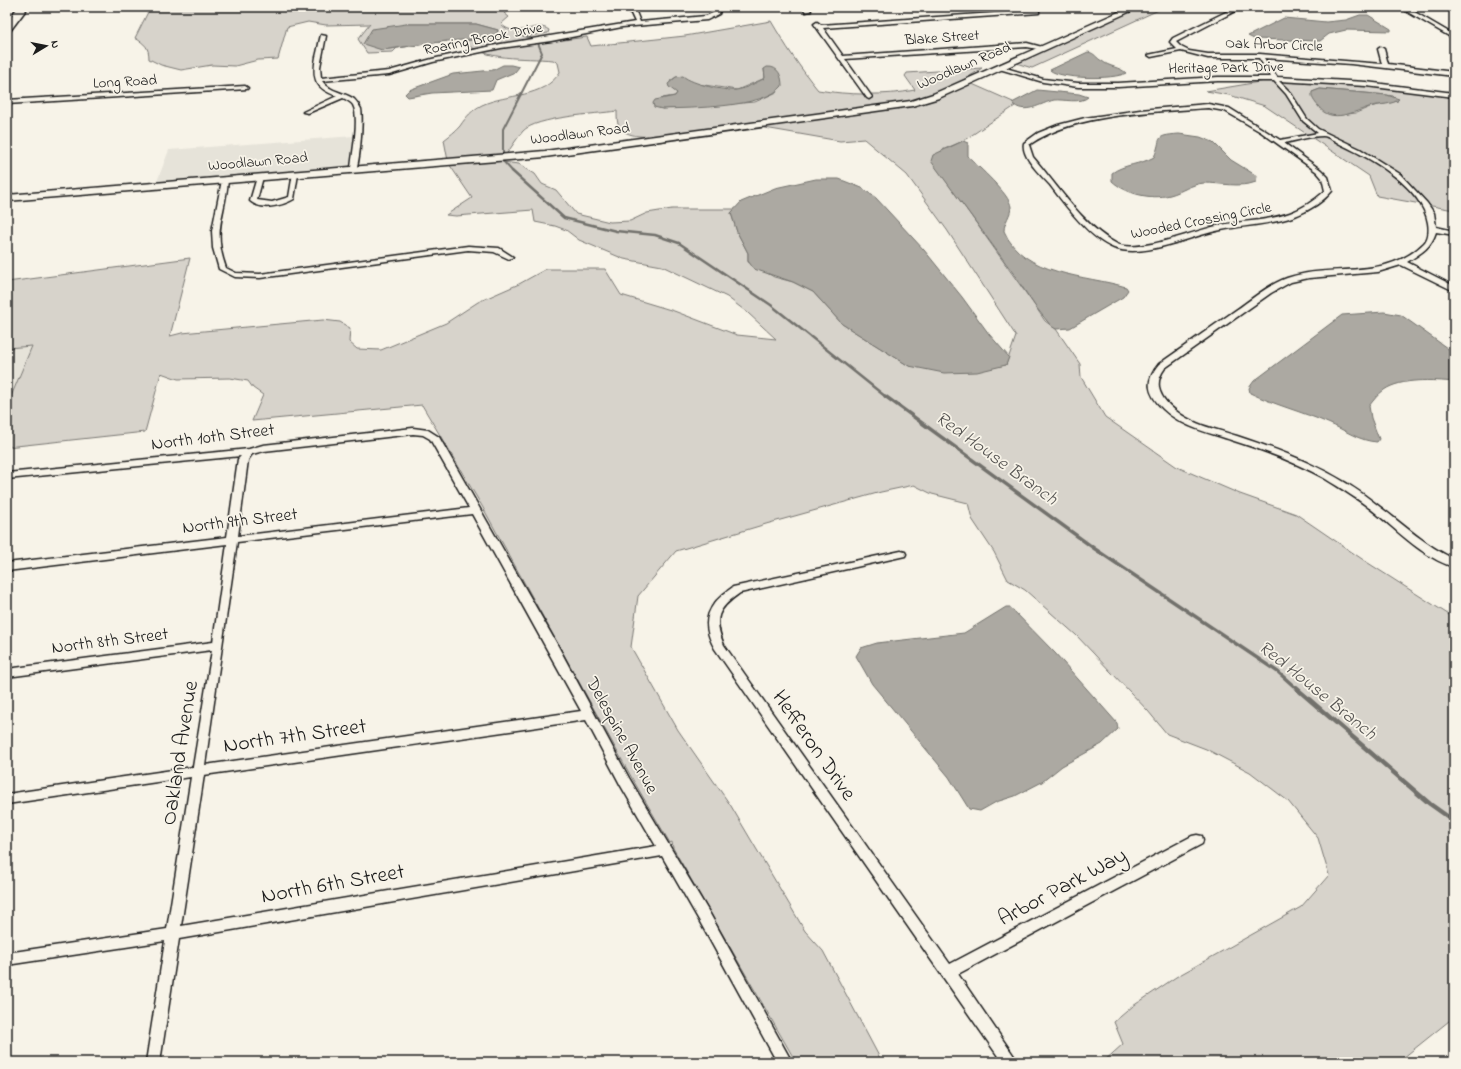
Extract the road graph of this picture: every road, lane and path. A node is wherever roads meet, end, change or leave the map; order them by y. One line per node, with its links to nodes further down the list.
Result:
1 (23, 7): 9 (highway)
2 (631, 7): 8 (street)
3 (718, 7): 8 (street, Roaring Brook Drive)
4 (1136, 7): 12 (street, Woodlawn Road)
5 (1240, 7): 14 (street, Oak Arbor Circle)
6 (1402, 7): 11 (street)
7 (1037, 12): 18 (street)
8 (638, 23): 23 (street, Roaring Brook Drive)
9 (7, 29)
10 (324, 36): 23 (street)
11 (1454, 37)
12 (1043, 48): 18 (street, Blake Street); 20 (street, Woodlawn Road)
13 (1380, 49): 19 (street)
14 (1180, 50): 15 (street); 16 (street, Oak Arbor Circle)
15 (1151, 55)
16 (1260, 56): 17 (street, Oak Arbor Circle); 22 (street)
17 (1269, 56): 19 (street, Oak Arbor Circle); 24 (street)
18 (842, 58): 29 (street)
19 (1385, 64): 21 (street, Oak Arbor Circle)
20 (999, 68): 22 (street, Heritage Park Drive); 35 (street, Woodlawn Road)
21 (1454, 74)
22 (1276, 79): 24 (street, Heritage Park Drive); 26 (street)
23 (319, 80): 28 (street)
24 (1284, 80): 26 (street); 27 (street, Heritage Park Drive)
25 (245, 88): 30 (street, Long Road)
26 (1288, 93): 32 (street)
27 (1454, 95)
28 (342, 96): 31 (street); 35 (street)
29 (869, 97)
30 (7, 102)
31 (306, 112)
32 (1316, 130): 33 (street); 34 (street)
33 (1324, 134): 34 (street); 40 (street)
34 (1275, 140): 34 (street, Wooded Crossing Circle)
35 (354, 169): 36 (street, Woodlawn Road)
36 (295, 174): 37 (street, Woodlawn Road); 37 (street)
37 (260, 176): 38 (street, Woodlawn Road)
38 (225, 180): 39 (street, Woodlawn Road); 42 (street)
39 (7, 198)
40 (1434, 229): 41 (street); 43 (street)
41 (1454, 233)
42 (509, 257)
43 (1402, 262): 44 (street); 51 (street)
44 (1454, 289)
45 (422, 432): 46 (street, North 10th Street); 48 (street, Delespine Avenue)
46 (249, 452): 47 (street, North 10th Street); 49 (street, Oakland Avenue)
47 (7, 476)
48 (476, 510): 49 (street, North 9th Street); 55 (street, Delespine Avenue)
49 (233, 540): 52 (street, North 9th Street); 53 (street, Oakland Avenue)
50 (901, 554): 62 (street, Hefferon Drive)
51 (1454, 563)
52 (7, 567)
53 (217, 645): 54 (street, North 8th Street); 56 (street, Oakland Avenue)
54 (7, 673)
55 (588, 715): 56 (street, North 7th Street); 59 (street, Delespine Avenue)
56 (198, 772): 57 (street, North 7th Street); 60 (street, Oakland Avenue)
57 (7, 799)
58 (1197, 840): 62 (street, Arbor Park Way)
59 (665, 850): 60 (street, North 6th Street); 64 (street, Delespine Avenue)
60 (172, 934): 61 (street, North 6th Street); 63 (street, Oakland Avenue)
61 (7, 959)
62 (948, 972): 65 (street, Hefferon Drive)
63 (153, 1062)
64 (784, 1062)
65 (1011, 1062)

